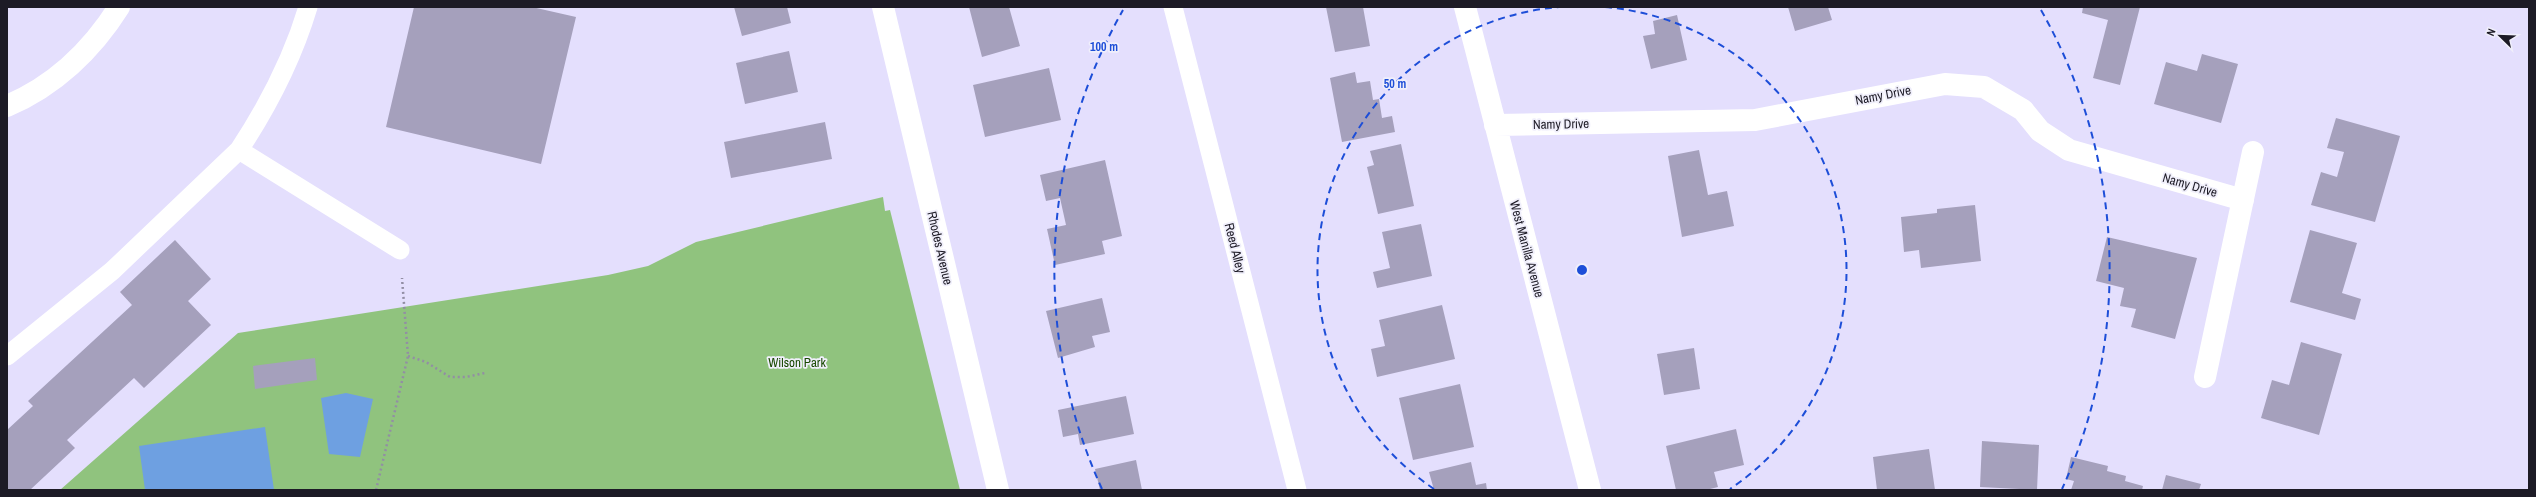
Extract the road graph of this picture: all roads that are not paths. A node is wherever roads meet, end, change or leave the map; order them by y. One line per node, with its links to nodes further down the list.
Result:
1 (119, 7): 6 (main road)
2 (308, 7): 8 (lane)
3 (883, 7): 14 (main road, Rhodes Avenue)
4 (1173, 7): 15 (lane, Reed Alley)
5 (1465, 7): 7 (main road, West Manilla Avenue)
6 (7, 106)
7 (1495, 126): 10 (main road, Namy Drive); 16 (main road, West Manilla Avenue)
8 (239, 150): 11 (lane); 12 (lane)
9 (2253, 152): 10 (main road)
10 (2242, 200): 13 (main road)
11 (400, 250)
12 (7, 356)
13 (2204, 377)
14 (998, 490)
15 (1297, 490)
16 (1590, 490)

